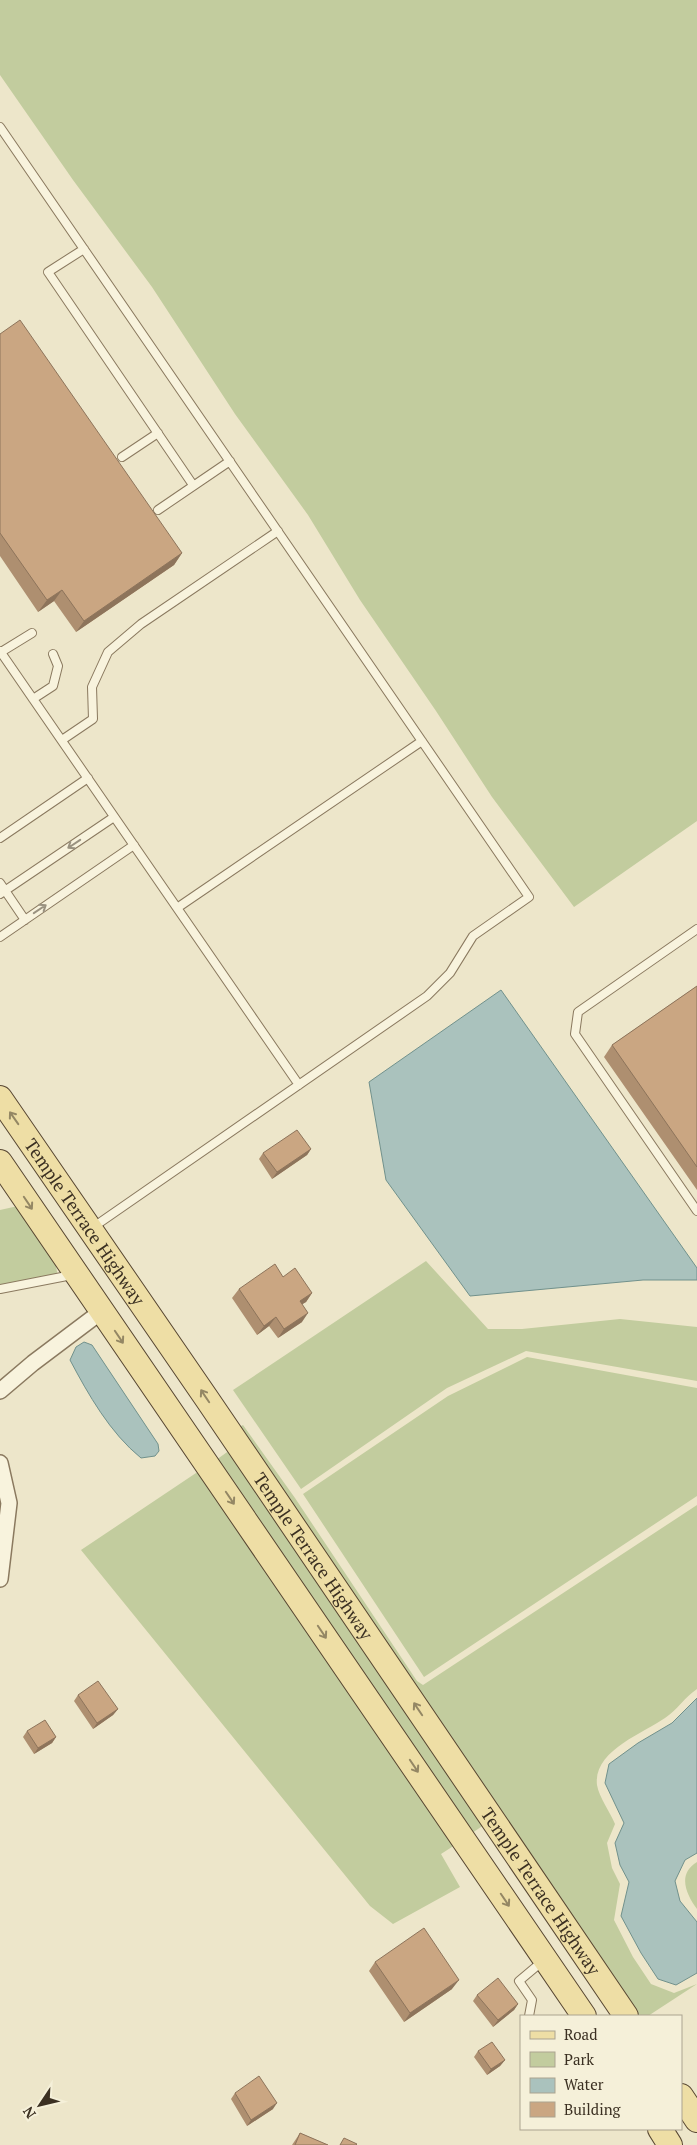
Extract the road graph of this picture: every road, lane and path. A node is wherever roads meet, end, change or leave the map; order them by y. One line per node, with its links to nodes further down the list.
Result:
1 (0, 126): 2 (lane)
2 (84, 249): 3 (lane); 5 (lane)
3 (158, 433): 4 (lane); 6 (lane)
4 (122, 457)
5 (230, 461): 6 (lane); 8 (lane)
6 (193, 485): 7 (lane)
7 (158, 510)
8 (278, 531): 13 (lane); 14 (lane)
9 (32, 633): 10 (lane)
10 (0, 651): 12 (lane)
11 (52, 654): 12 (lane)
12 (33, 699): 13 (lane)
13 (62, 740): 15 (lane)
14 (422, 741): 21 (lane); 25 (lane)
15 (88, 778): 16 (lane); 17 (lane)
16 (114, 817): 18 (lane); 20 (lane, one-way to 20)
17 (0, 838)
18 (134, 845): 21 (lane); 22 (lane, one-way to 18)
19 (0, 883): 20 (lane)
20 (3, 892): 22 (lane)
21 (177, 908): 25 (lane)
22 (25, 920): 24 (lane)
23 (697, 929): 28 (lane)
24 (0, 937)
25 (299, 1085): 29 (lane)
26 (0, 1098): 29 (main road, Temple Terrace Highway, one-way to 26)
27 (0, 1162): 30 (main road, Temple Terrace Highway, one-way to 30)
28 (697, 1211)
29 (90, 1229): 34 (main road, Temple Terrace Highway, one-way to 29)
30 (77, 1275): 31 (lane); 32 (main road, Temple Terrace Highway)
31 (0, 1289)
32 (102, 1311): 33 (street); 35 (main road, Temple Terrace Highway, one-way to 35)
33 (0, 1392)
34 (233, 1437): 35 (main road); 38 (main road, Temple Terrace Highway, one-way to 34)
35 (202, 1458): 39 (main road, Temple Terrace Highway, one-way to 39)
36 (0, 1463): 37 (street)
37 (0, 1579)
38 (573, 1938): 39 (main road); 42 (main road, Temple Terrace Highway)
39 (545, 1958): 40 (lane); 41 (main road, Temple Terrace Highway)
40 (529, 2015)
41 (583, 2015)
42 (625, 2015)
43 (661, 2130): 44 (main road)
44 (670, 2145)

